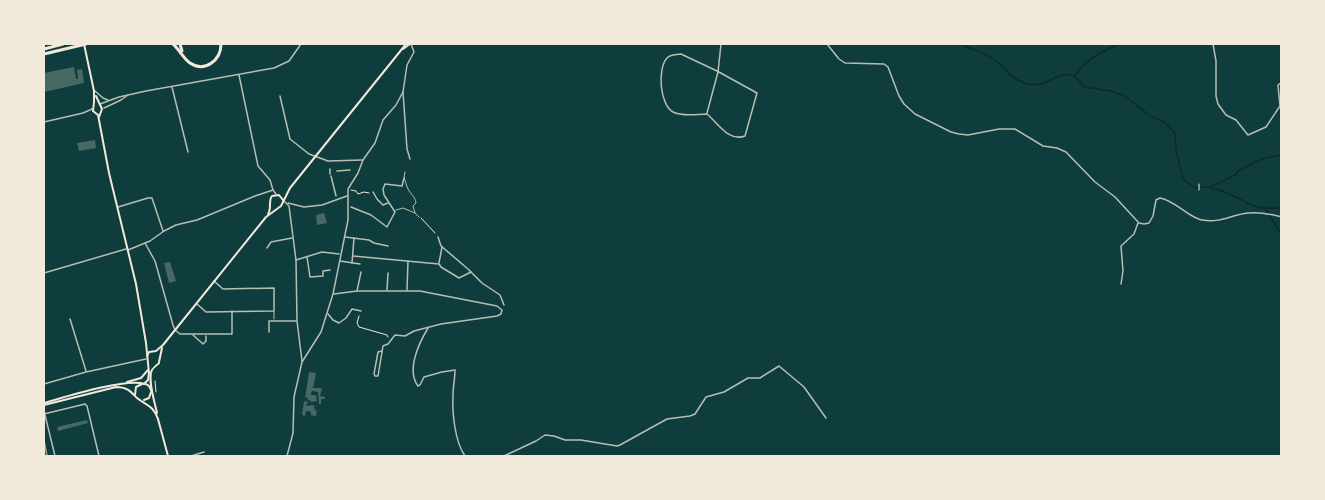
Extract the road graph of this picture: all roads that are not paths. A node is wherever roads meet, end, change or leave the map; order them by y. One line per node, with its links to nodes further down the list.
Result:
1 (63, 44): 12 (highway)
2 (85, 44): 15 (highway); 21 (main road)
3 (173, 44): 16 (highway)
4 (180, 44): 16 (highway)
5 (221, 44): 16 (highway)
6 (301, 44): 18 (street)
7 (409, 44): 11 (street); 13 (main road); 14 (main road)
8 (721, 44): 17 (street)
9 (827, 44): 61 (street)
10 (1213, 44): 19 (street)
11 (412, 47): 13 (street); 22 (street)
12 (44, 48)
13 (405, 48): 14 (main road)
14 (401, 51): 33 (main road)
15 (44, 54)
16 (184, 56)
17 (718, 72): 29 (street); 29 (street); 29 (street)
18 (239, 74): 20 (street); 42 (street)
19 (1281, 82)
20 (171, 86): 23 (street); 32 (street)
21 (94, 91): 25 (street); 26 (main road); 27 (main road)
22 (403, 92): 34 (street); 35 (street)
23 (129, 94): 25 (street); 28 (street)
24 (280, 96): 33 (street)
25 (112, 99): 26 (street)
26 (99, 105): 27 (main road); 28 (main road)
27 (94, 111): 28 (main road); 30 (main road); 31 (street)
28 (102, 111): 30 (main road)
29 (707, 114)
30 (99, 120): 52 (main road)
31 (44, 122)
32 (188, 152)
33 (315, 157): 35 (street); 41 (main road)
34 (410, 159)
35 (363, 160): 46 (street)
36 (330, 169): 47 (street)
37 (336, 170): 38 (street)
38 (350, 170)
39 (405, 172): 40 (street)
40 (404, 178): 49 (street); 57 (street)
41 (290, 188): 44 (main road); 45 (main road)
42 (273, 190): 45 (street); 62 (street)
43 (373, 192): 49 (street)
44 (287, 193): 48 (main road); 51 (street)
45 (278, 195): 48 (main road); 50 (main road)
46 (348, 196): 47 (street); 54 (street)
47 (336, 197): 51 (street)
48 (283, 200): 51 (street); 53 (main road)
49 (389, 202): 55 (street)
50 (270, 204): 53 (main road); 58 (main road)
51 (288, 205): 56 (street)
52 (118, 207): 62 (street); 71 (main road)
53 (279, 207): 56 (street); 58 (main road)
54 (349, 207): 55 (street); 63 (street)
55 (395, 212): 57 (street)
56 (290, 213): 65 (street)
57 (415, 213): 59 (street)
58 (266, 217): 86 (main road)
59 (419, 217)
60 (1281, 217): 61 (street)
61 (1138, 222): 87 (street)
62 (163, 232): 67 (street)
63 (344, 237): 66 (street); 72 (street)
64 (438, 237): 69 (street)
65 (293, 238): 70 (street); 75 (street)
66 (354, 238): 68 (street); 74 (street)
67 (145, 243): 71 (street); 102 (street)
68 (388, 246)
69 (442, 247): 80 (street); 83 (street)
70 (267, 248)
71 (128, 249): 84 (street); 106 (main road)
72 (340, 255): 73 (street); 76 (street)
73 (307, 256): 75 (street); 81 (street)
74 (353, 256): 77 (street); 78 (street)
75 (296, 260): 100 (street)
76 (339, 261): 78 (street); 91 (street)
77 (408, 261): 80 (street); 90 (street)
78 (352, 263): 79 (street)
79 (360, 264)
80 (439, 264): 83 (street)
81 (330, 270)
82 (361, 272): 88 (street)
83 (471, 272): 93 (street)
84 (44, 273)
85 (388, 273): 89 (street)
86 (214, 281): 92 (main road); 95 (street)
87 (1121, 284)
88 (357, 291): 89 (street); 91 (street)
89 (387, 291): 90 (street)
90 (407, 291): 101 (street)
91 (333, 294): 97 (street)
92 (196, 303): 94 (street); 102 (main road)
93 (504, 305)
94 (232, 311): 95 (street); 105 (street)
95 (274, 311): 99 (street)
96 (361, 311): 97 (street)
97 (327, 314): 112 (street)
98 (70, 320): 115 (street)
99 (274, 321): 100 (street); 103 (street)
100 (297, 321): 112 (street)
101 (428, 328): 109 (street); 132 (street)
102 (174, 330): 104 (street); 107 (main road)
103 (269, 332)
104 (193, 334): 105 (street); 105 (street)
105 (206, 334)
106 (146, 343): 108 (main road); 111 (main road)
107 (163, 345): 108 (main road); 110 (main road)
108 (155, 351): 110 (main road); 111 (main road)
109 (382, 351): 109 (street)
110 (161, 355): 113 (main road)
111 (147, 359): 113 (main road); 114 (main road); 115 (street)
112 (302, 362): 131 (street)
113 (159, 363): 119 (main road)
114 (148, 368): 116 (main road); 118 (main road)
115 (86, 372): 117 (street)
116 (125, 382): 118 (main road); 122 (main road)
117 (44, 384)
118 (143, 384): 119 (main road); 120 (main road)
119 (151, 390): 121 (main road); 125 (main road)
120 (135, 395): 121 (main road); 122 (main road)
121 (141, 400): 125 (main road)
122 (44, 404)
123 (44, 412): 127 (street); 128 (street)
124 (826, 418): 133 (street)
125 (158, 419): 129 (main road)
126 (204, 452): 130 (street)
127 (55, 456)
128 (99, 456)
129 (168, 456)
130 (191, 456)
131 (287, 456)
132 (465, 456)
133 (504, 456)

